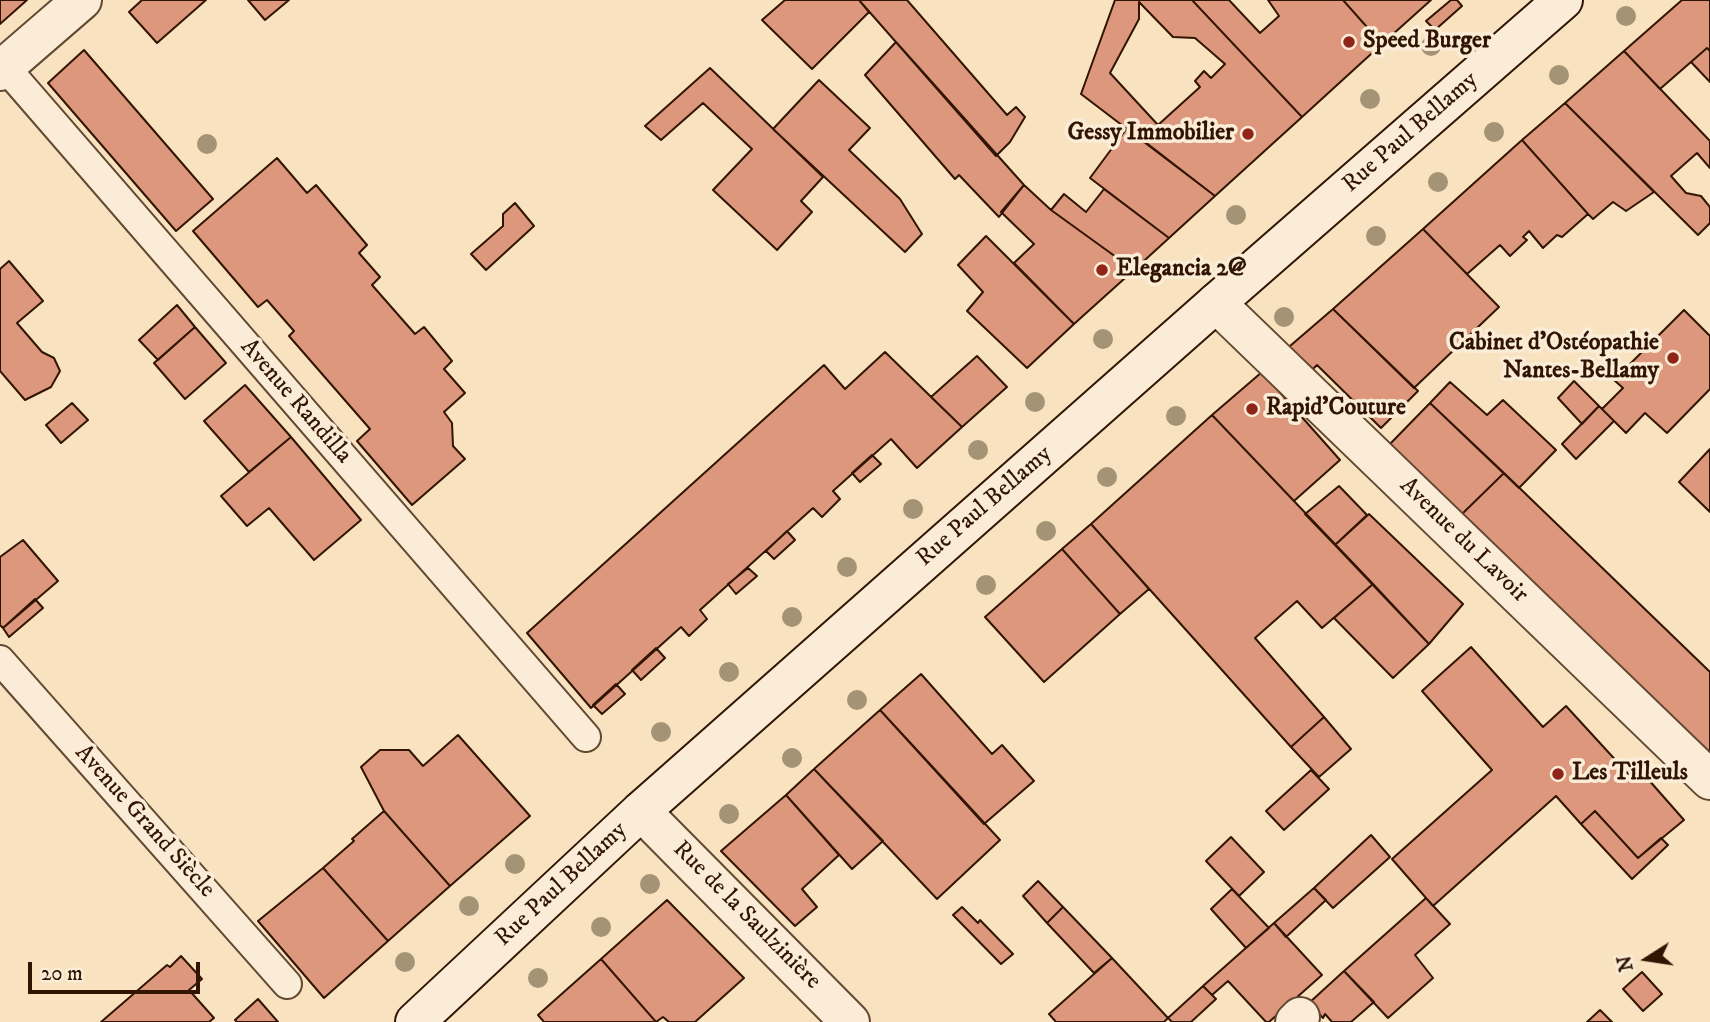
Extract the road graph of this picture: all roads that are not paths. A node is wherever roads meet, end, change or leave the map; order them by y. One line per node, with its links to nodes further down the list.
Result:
1 (82, 0): 3 (main road)
2 (1563, 0): 4 (main road, Rue Paul Bellamy)
3 (2, 69): 6 (lane, Avenue Randilla)
4 (1216, 303): 7 (main road, Avenue du Lavoir); 8 (main road, Rue Paul Bellamy)
5 (0, 660): 9 (lane, Avenue Grand Siècle)
6 (586, 737)
7 (1710, 780)
8 (641, 811): 10 (main road, Rue Paul Bellamy); 11 (main road, Rue de la Saulzinière)
9 (287, 984)
10 (415, 1022)
11 (850, 1022)

